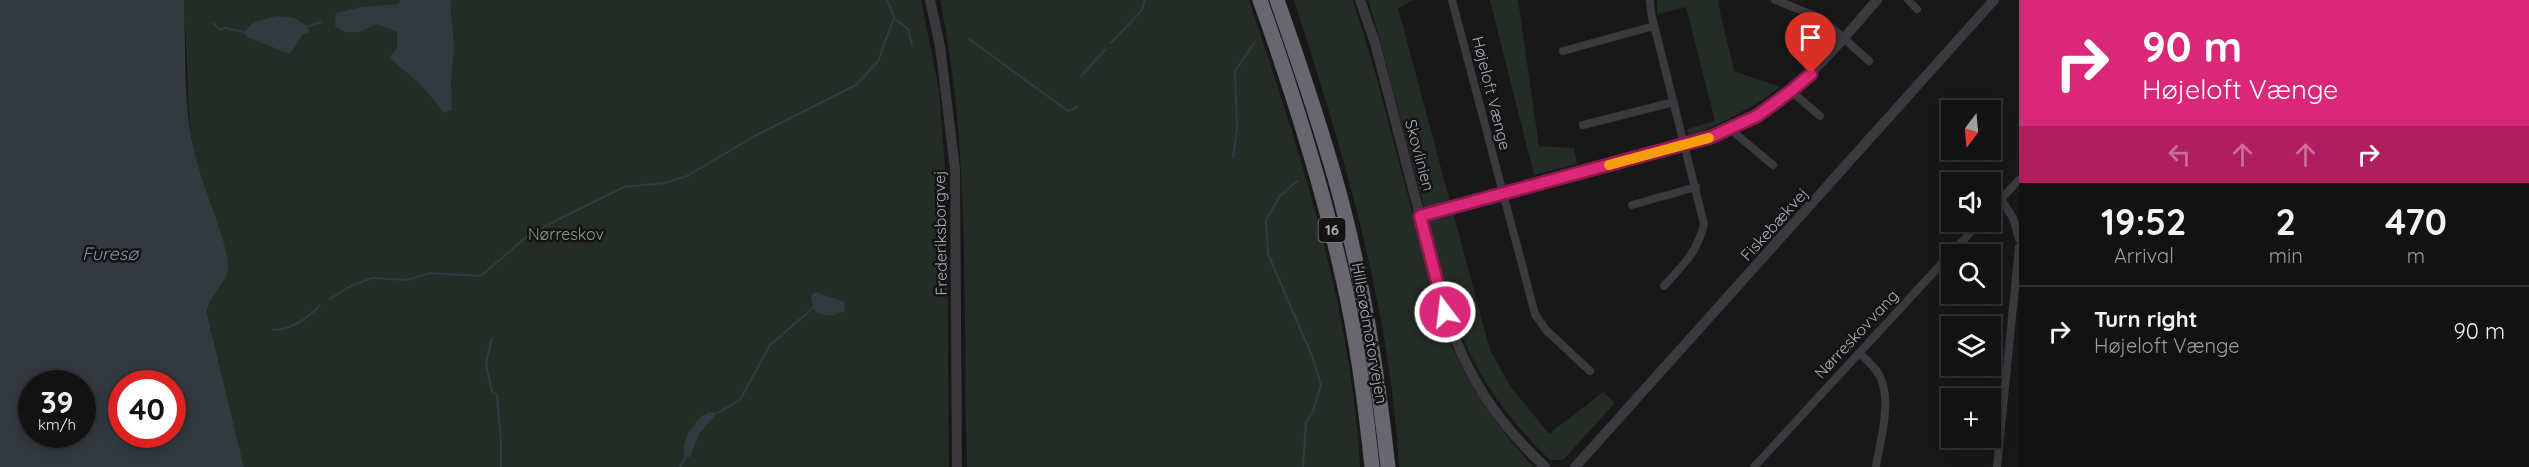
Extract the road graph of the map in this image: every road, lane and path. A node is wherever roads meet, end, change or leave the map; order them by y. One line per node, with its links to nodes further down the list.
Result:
1 (930, 0): 35 (street, Frederiksborgvej)
2 (1260, 0): 36 (highway, Hillerødmotorvejen / 16)
3 (1277, 0): 37 (highway, Hillerødmotorvejen / 16)
4 (1360, 0): 28 (street, Skovlinien)
5 (1452, 0): 25 (street, Højeloft Vænge)
6 (1650, 0): 12 (street)
7 (1775, 0): 13 (street)
8 (1877, 0): 13 (street)
9 (1908, 0): 11 (street)
10 (1994, 0): 39 (street, Fiskebækvej)
11 (1917, 9)
12 (1654, 26): 14 (street); 17 (street)
13 (1843, 38): 15 (street); 16 (street)
14 (1563, 51)
15 (1869, 61)
16 (1791, 91): 18 (street); 20 (street)
17 (1674, 102): 19 (street); 21 (street)
18 (1820, 116)
19 (1583, 125)
20 (1731, 130): 21 (street); 22 (street)
21 (1684, 146): 24 (street); 25 (street)
22 (1773, 165)
23 (2019, 180): 26 (street)
24 (1696, 187): 27 (street); 32 (street)
25 (1502, 193): 28 (street); 34 (street, Højeloft Vænge)
26 (2001, 199): 30 (street)
27 (1632, 205)
28 (1420, 216): 38 (street, Skovlinien)
29 (1971, 232): 33 (street, Nørreskovvang)
30 (2019, 239)
31 (2019, 247): 42 (street)
32 (1664, 286)
33 (1859, 352): 40 (street, Nørreskovvang); 41 (street)
34 (1590, 370)
35 (957, 467)
36 (1372, 467)
37 (1388, 467)
38 (1545, 467)
39 (1575, 467)
40 (1754, 467)
41 (1876, 467)
42 (1997, 467)

